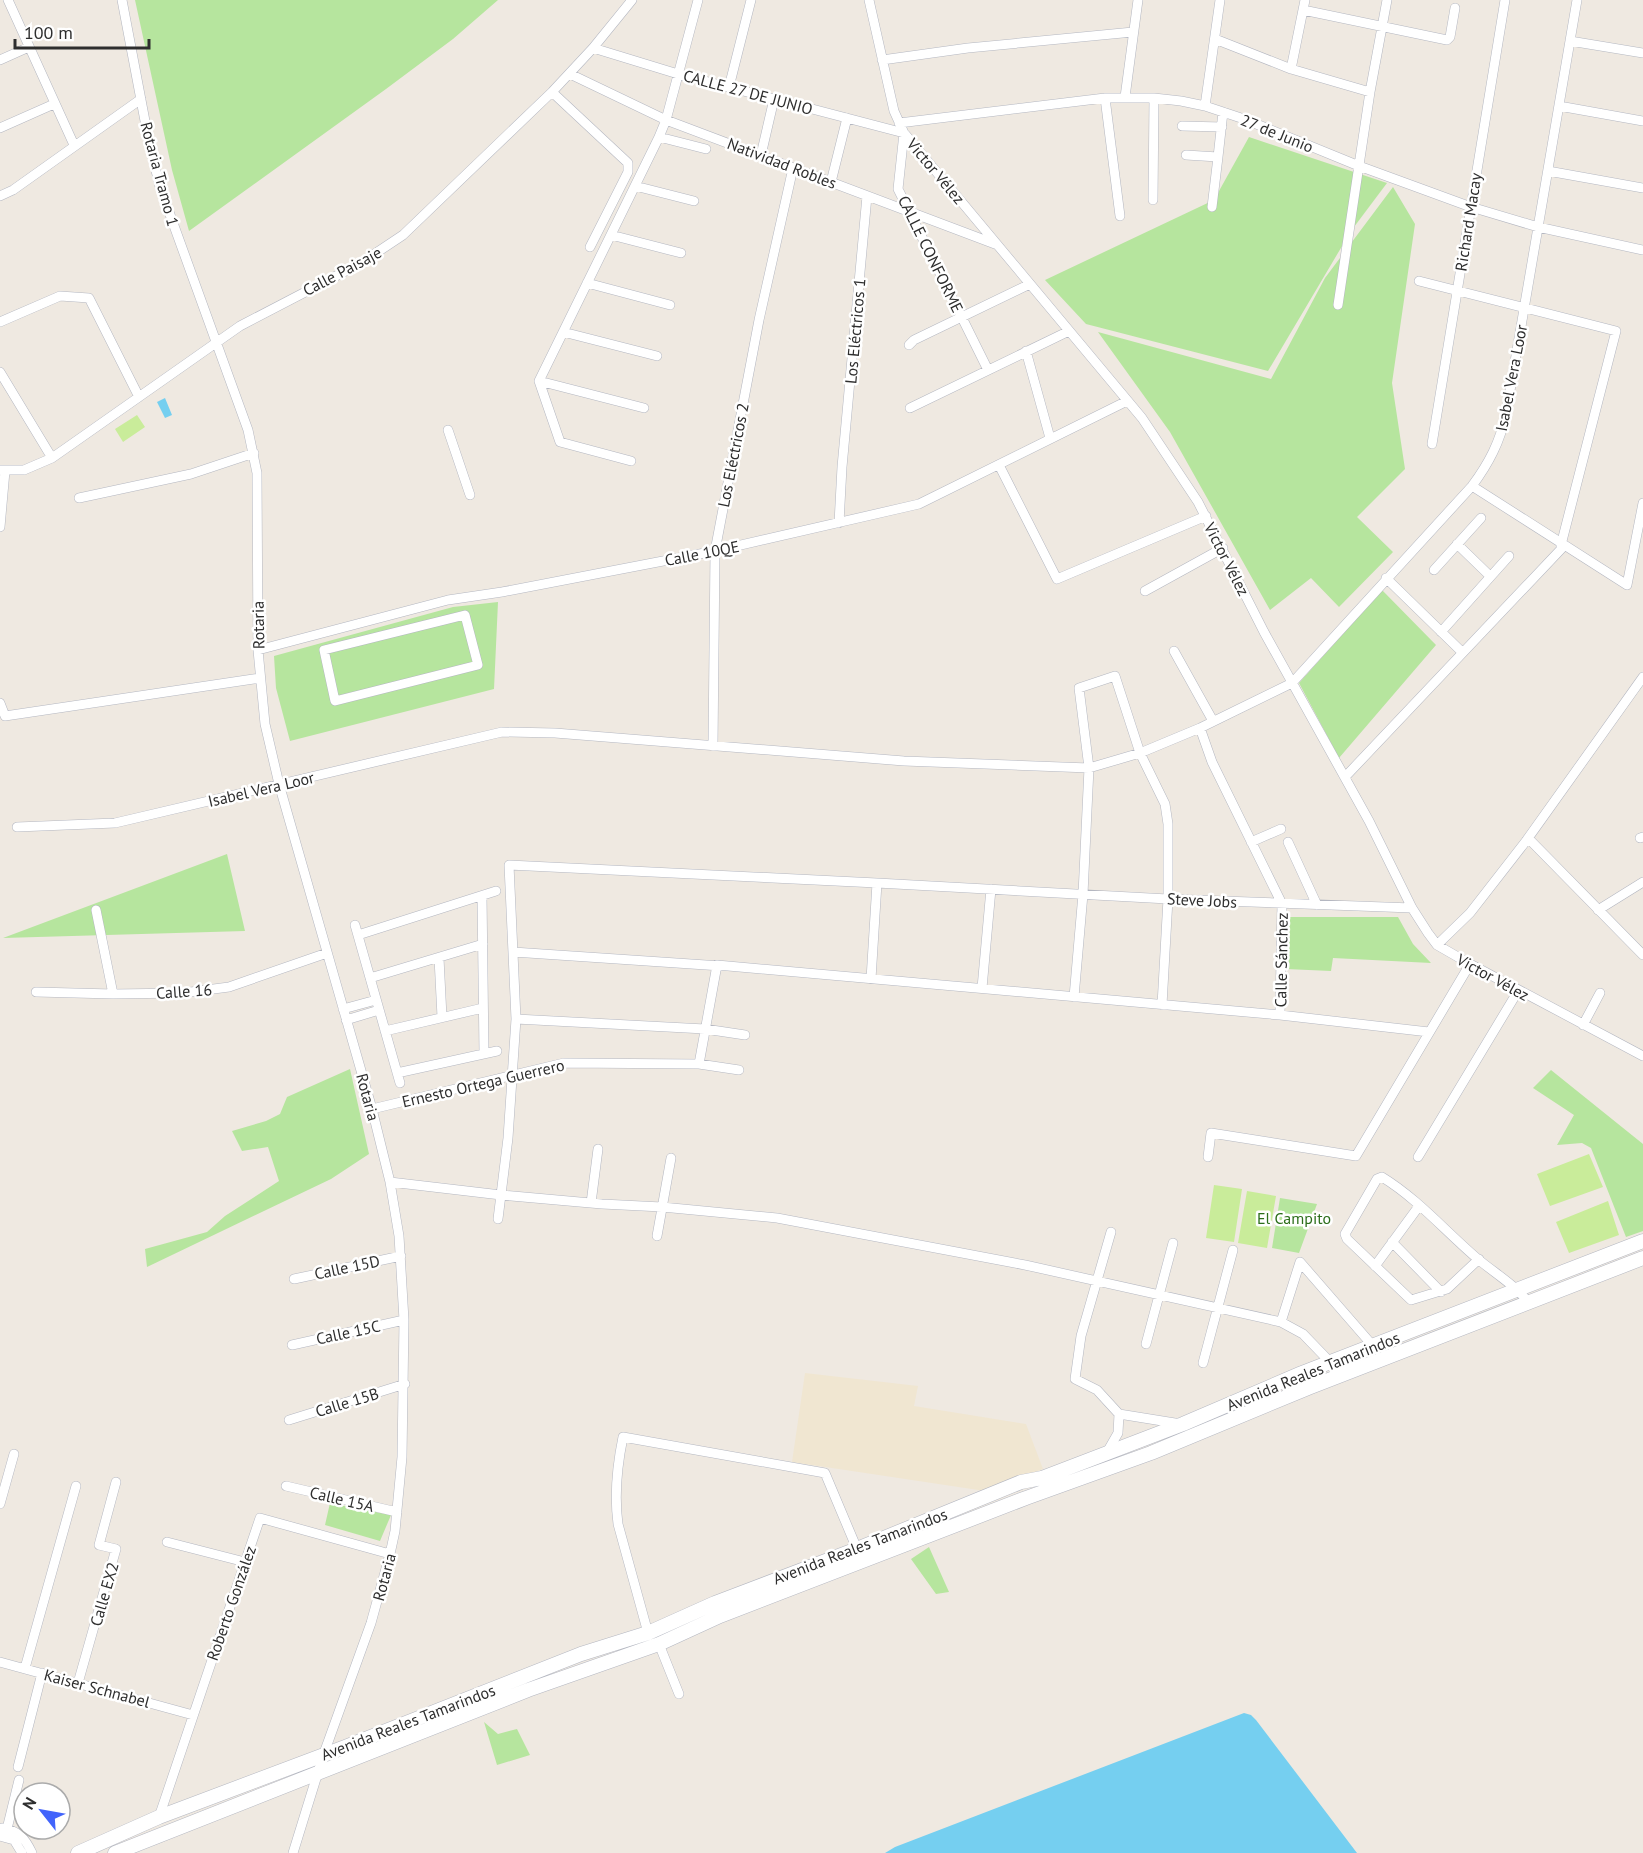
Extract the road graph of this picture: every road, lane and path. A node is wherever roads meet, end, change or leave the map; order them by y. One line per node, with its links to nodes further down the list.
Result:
1 (8, 0): 19 (street)
2 (122, 0): 33 (street, Rotaria Tramo 1)
3 (632, 0): 20 (street, Calle Paisaje)
4 (698, 0): 26 (street)
5 (751, 0): 27 (street)
6 (870, 0): 23 (street, Victor Vélez)
7 (1138, 0): 16 (street)
8 (1220, 0): 17 (street)
9 (1305, 0): 14 (street)
10 (1387, 0): 15 (street)
11 (1505, 0): 64 (street, Richard Macay)
12 (1577, 0): 18 (street, Isabel Vera Loor)
13 (1455, 8): 15 (street)
14 (1303, 10): 15 (street); 24 (street)
15 (1382, 27): 29 (street)
16 (1133, 32): 23 (street); 30 (street)
17 (1215, 39): 24 (street); 36 (street)
18 (1570, 41): 21 (street); 37 (street, Isabel Vera Loor)
19 (28, 47): 22 (street); 35 (street)
20 (593, 48): 25 (street, Calle Paisaje); 26 (street, CALLE 27 DE JUNIO)
21 (1643, 53)
22 (0, 60)
23 (882, 60): 42 (street, Victor Vélez)
24 (1291, 69): 29 (street)
25 (570, 74): 28 (street, Calle Paisaje); 40 (street, Natividad Robles)
26 (678, 74): 27 (street, CALLE 27 DE JUNIO); 40 (street)
27 (729, 87): 34 (street, CALLE 27 DE JUNIO)
28 (552, 92): 70 (street); 84 (street, Calle Paisaje)
29 (1370, 92): 53 (street)
30 (1125, 97): 31 (street, 27 de Junio); 32 (street, 27 de Junio)
31 (1105, 98): 42 (street, 27 de Junio); 66 (street)
32 (1155, 98): 36 (street, 27 de Junio); 61 (street)
33 (141, 99): 48 (street); 84 (street, Rotaria Tramo 1)
34 (774, 99): 39 (street, CALLE 27 DE JUNIO); 50 (street)
35 (54, 104): 45 (street); 48 (street)
36 (1205, 106): 38 (street, 27 de Junio)
37 (1559, 106): 41 (street); 55 (street, Isabel Vera Loor)
38 (1223, 112): 44 (street); 53 (street, 27 de Junio)
39 (847, 118): 46 (street, CALLE 27 DE JUNIO); 56 (street)
40 (666, 120): 47 (street); 50 (street, Natividad Robles)
41 (1643, 121)
42 (899, 123): 46 (street, Victor Vélez)
43 (1182, 126): 44 (street)
44 (1221, 127): 52 (street)
45 (0, 128)
46 (904, 133): 65 (street, CALLE CONFORME); 69 (street, Victor Vélez)
47 (659, 137): 49 (street); 57 (street)
48 (74, 145): 59 (street)
49 (706, 149)
50 (761, 155): 54 (street, Natividad Robles)
51 (1186, 155): 52 (street)
52 (1218, 157): 63 (street)
53 (1359, 166): 64 (street, 27 de Junio); 78 (street)
54 (793, 168): 56 (street, Natividad Robles); 114 (street, Los Eléctricos 2)
55 (1548, 171): 58 (street); 67 (street, Isabel Vera Loor)
56 (831, 182): 60 (street, Natividad Robles)
57 (635, 186): 62 (street); 68 (street)
58 (1643, 188)
59 (0, 196)
60 (867, 196): 65 (street, Natividad Robles); 109 (street, Los Eléctricos 1)
61 (1154, 200)
62 (694, 201)
63 (1212, 207)
64 (1471, 207): 67 (street, 27 de Junio); 76 (street, Richard Macay)
65 (910, 212): 69 (street, Natividad Robles); 80 (street, CALLE CONFORME)
66 (1120, 216)
67 (1538, 227): 71 (street, 27 de Junio); 79 (street, Isabel Vera Loor)
68 (611, 235): 72 (street); 74 (street)
69 (997, 245): 75 (street, Victor Vélez)
70 (590, 246)
71 (1643, 250)
72 (681, 253)
73 (1419, 281): 76 (street)
74 (587, 283): 77 (street); 83 (street)
75 (1030, 284): 80 (street); 82 (street, Victor Vélez)
76 (1457, 291): 79 (street); 97 (street, Richard Macay)
77 (670, 304)
78 (1338, 305)
79 (1524, 308): 103 (street, Isabel Vera Loor); 112 (street)
80 (962, 317): 85 (street); 88 (street, CALLE CONFORME)
81 (0, 322): 91 (street)
82 (1069, 331): 86 (street); 92 (street, Victor Vélez)
83 (563, 332): 87 (street); 90 (street)
84 (216, 342): 91 (street, Calle Paisaje); 98 (street, Rotaria)
85 (909, 345)
86 (1026, 351): 88 (street); 96 (street)
87 (657, 356)
88 (988, 370): 94 (street)
89 (0, 372): 99 (street)
90 (539, 381): 93 (street); 100 (street)
91 (139, 397): 99 (street, Calle Paisaje)
92 (1127, 401): 96 (street, Calle 10QE); 107 (street, Victor Vélez)
93 (644, 408)
94 (910, 408)
95 (448, 430): 104 (street)
96 (1050, 438): 101 (street, Calle 10QE)
97 (1431, 444)
98 (254, 453): 105 (street); 121 (street, Rotaria)
99 (52, 458): 102 (street, Calle Paisaje)
100 (631, 461)
101 (999, 465): 107 (street); 109 (street, Calle 10QE)
102 (3, 470): 110 (street)
103 (1472, 486): 112 (street); 118 (street, Isabel Vera Loor)
104 (470, 495)
105 (79, 498)
106 (1643, 503): 112 (street)
107 (1206, 516): 113 (street, Victor Vélez)
108 (1481, 518): 111 (street)
109 (839, 523): 114 (street, Calle 10QE)
110 (0, 527)
111 (1458, 544): 116 (street); 117 (street)
112 (1563, 546): 123 (street)
113 (1223, 548): 119 (street); 126 (street, Victor Vélez)
114 (715, 552): 121 (street, Calle 10QE); 132 (street, Los Eléctricos 2)
115 (1509, 555): 117 (street)
116 (1434, 570)
117 (1490, 576): 120 (street)
118 (1386, 578): 120 (street); 126 (street, Isabel Vera Loor)
119 (1145, 591)
120 (1441, 632): 123 (street)
121 (258, 650): 125 (street, Rotaria)
122 (1174, 651): 130 (street)
123 (1462, 652): 135 (street)
124 (1643, 677): 139 (street)
125 (260, 678): 129 (street); 136 (street, Rotaria)
126 (1292, 683): 130 (street, Isabel Vera Loor); 135 (street, Victor Vélez)
127 (335, 701): 127 (street)
128 (0, 702): 129 (street)
129 (3, 717)
130 (1213, 722): 131 (street, Isabel Vera Loor)
131 (1200, 728): 133 (street, Isabel Vera Loor); 140 (street)
132 (713, 746): 134 (street, Isabel Vera Loor); 136 (street, Isabel Vera Loor)
133 (1140, 753): 134 (street, Isabel Vera Loor); 134 (street); 148 (street)
134 (1089, 768): 146 (street)
135 (1345, 777): 151 (street, Victor Vélez)
136 (279, 784): 137 (street, Isabel Vera Loor); 157 (street, Rotaria)
137 (17, 827)
138 (1281, 830): 140 (street)
139 (1528, 838): 153 (street); 155 (street)
140 (1251, 842): 149 (street)
141 (1288, 842): 150 (street)
142 (1643, 882): 153 (street)
143 (877, 883): 144 (street, Steve Jobs); 156 (street, Steve Jobs); 163 (street)
144 (991, 889): 146 (street, Steve Jobs); 164 (street)
145 (496, 891): 147 (street)
146 (1083, 894): 148 (street, Steve Jobs); 169 (street)
147 (482, 896): 154 (street); 162 (street)
148 (1168, 899): 149 (street, Steve Jobs); 171 (street)
149 (1282, 904): 150 (street, Steve Jobs); 175 (street, Calle Sánchez)
150 (1317, 905): 151 (street, Steve Jobs)
151 (1412, 908): 155 (street, Victor Vélez)
152 (96, 910): 168 (street)
153 (1598, 910): 158 (street)
154 (483, 944): 159 (street); 172 (street)
155 (1437, 945): 160 (street, Victor Vélez)
156 (513, 952): 161 (street); 177 (street)
157 (327, 953): 168 (street, Calle 16); 173 (street, Rotaria)
158 (1643, 955)
159 (439, 958): 162 (street); 176 (street)
160 (1470, 964): 165 (street, Victor Vélez); 182 (street)
161 (717, 965): 163 (street); 180 (street)
162 (370, 978): 170 (street)
163 (871, 979): 164 (street)
164 (982, 988): 169 (street)
165 (1518, 991): 179 (street, Victor Vélez); 193 (street)
166 (36, 992): 168 (street, Calle 16)
167 (1600, 993): 179 (street)
168 (113, 994)
169 (1074, 997): 171 (street)
170 (376, 1000): 173 (street); 174 (street)
171 (1162, 1005): 175 (street)
172 (483, 1008): 176 (street); 185 (street)
173 (343, 1009): 178 (street, Rotaria)
174 (379, 1011): 178 (street); 181 (street)
175 (1280, 1016): 182 (street)
176 (442, 1017): 181 (street)
177 (516, 1019): 180 (street); 189 (street)
178 (346, 1020): 190 (street, Rotaria)
179 (1583, 1025): 186 (street, Victor Vélez)
180 (705, 1029): 183 (street); 187 (street)
181 (385, 1031): 185 (street)
182 (1429, 1032): 192 (street)
183 (745, 1035)
184 (496, 1051): 185 (street)
185 (484, 1053)
186 (1643, 1056)
187 (699, 1064): 188 (street, Ernesto Ortega Guerrero); 189 (street, Ernesto Ortega Guerrero)
188 (739, 1070)
189 (512, 1076): 190 (street, Ernesto Ortega Guerrero); 196 (street)
190 (372, 1110): 195 (street, Rotaria)
191 (598, 1149): 197 (street)
192 (1208, 1157)
193 (1418, 1157)
194 (671, 1158): 199 (street)
195 (390, 1182): 196 (street); 207 (street, Rotaria)
196 (501, 1195): 197 (street); 200 (street)
197 (591, 1203): 199 (street)
198 (1419, 1206): 204 (street); 209 (street); 210 (street)
199 (662, 1208): 202 (street); 212 (street)
200 (498, 1219)
201 (1111, 1232): 212 (street)
202 (657, 1236)
203 (1643, 1241): 213 (main road, Avenida Reales Tamarindos)
204 (1392, 1242): 210 (street); 214 (street)
205 (1173, 1243): 215 (street)
206 (1233, 1250): 217 (street)
207 (401, 1256): 211 (street, Calle 15D); 218 (street, Rotaria)
208 (1643, 1258): 216 (main road, Avenida Reales Tamarindos)
209 (1479, 1259): 213 (street); 214 (street)
210 (1375, 1266): 214 (street)
211 (294, 1279)
212 (1096, 1281): 215 (street); 226 (street)
213 (1514, 1291): 216 (street); 222 (main road, Avenida Reales Tamarindos)
214 (1441, 1292)
215 (1159, 1296): 217 (street); 220 (street)
216 (1529, 1303): 230 (main road, Avenida Reales Tamarindos)
217 (1218, 1309): 219 (street); 223 (street)
218 (404, 1320): 221 (street, Calle 15C); 225 (street, Rotaria)
219 (1281, 1322): 222 (street); 224 (street)
220 (1146, 1344)
221 (292, 1345)
222 (1373, 1346): 224 (main road, Avenida Reales Tamarindos)
223 (1203, 1363)
224 (1331, 1363): 228 (main road, Avenida Reales Tamarindos)
225 (405, 1384): 227 (street, Calle 15B); 237 (street, Rotaria)
226 (1119, 1414): 228 (street); 232 (street)
227 (288, 1420)
228 (1183, 1424): 229 (main road, Avenida Reales Tamarindos)
229 (1145, 1439): 230 (street); 232 (main road, Avenida Reales Tamarindos)
230 (1151, 1453): 241 (main road, Avenida Reales Tamarindos)
231 (14, 1454): 236 (street)
232 (1106, 1454): 238 (main road, Avenida Reales Tamarindos)
233 (116, 1482): 251 (street, Calle EX2)
234 (76, 1486): 248 (street)
235 (286, 1486): 237 (street, Calle 15A)
236 (0, 1504)
237 (397, 1512): 242 (street, Rotaria)
238 (884, 1536): 240 (main road, Avenida Reales Tamarindos); 241 (main road)
239 (167, 1542): 243 (street)
240 (857, 1548): 244 (main road, Avenida Reales Tamarindos); 244 (street)
241 (890, 1550): 245 (main road, Avenida Reales Tamarindos)
242 (390, 1554): 243 (street, Roberto González); 254 (street, Rotaria)
243 (245, 1562): 253 (street, Roberto González)
244 (648, 1633): 246 (main road, Avenida Reales Tamarindos)
245 (658, 1644): 250 (main road, Avenida Reales Tamarindos); 252 (street)
246 (564, 1660): 250 (main road); 254 (main road, Avenida Reales Tamarindos)
247 (0, 1662): 248 (street, Kaiser Schnabel)
248 (25, 1668): 249 (street, Kaiser Schnabel)
249 (42, 1673): 251 (street, Kaiser Schnabel); 255 (street)
250 (569, 1675): 256 (main road, Avenida Reales Tamarindos)
251 (78, 1683): 253 (street, Kaiser Schnabel)
252 (679, 1694)
253 (193, 1715): 258 (street, Roberto González)
254 (323, 1756): 256 (street, Rotaria); 258 (main road, Avenida Reales Tamarindos)
255 (18, 1767)
256 (317, 1775): 263 (main road, Avenida Reales Tamarindos); 264 (street, Rotaria)
257 (20, 1780): 259 (street)
258 (159, 1817): 262 (main road, Avenida Reales Tamarindos)
259 (3, 1832): 260 (street); 261 (street)
260 (22, 1853)
261 (32, 1853)
262 (78, 1853)
263 (115, 1853)
264 (293, 1853)

